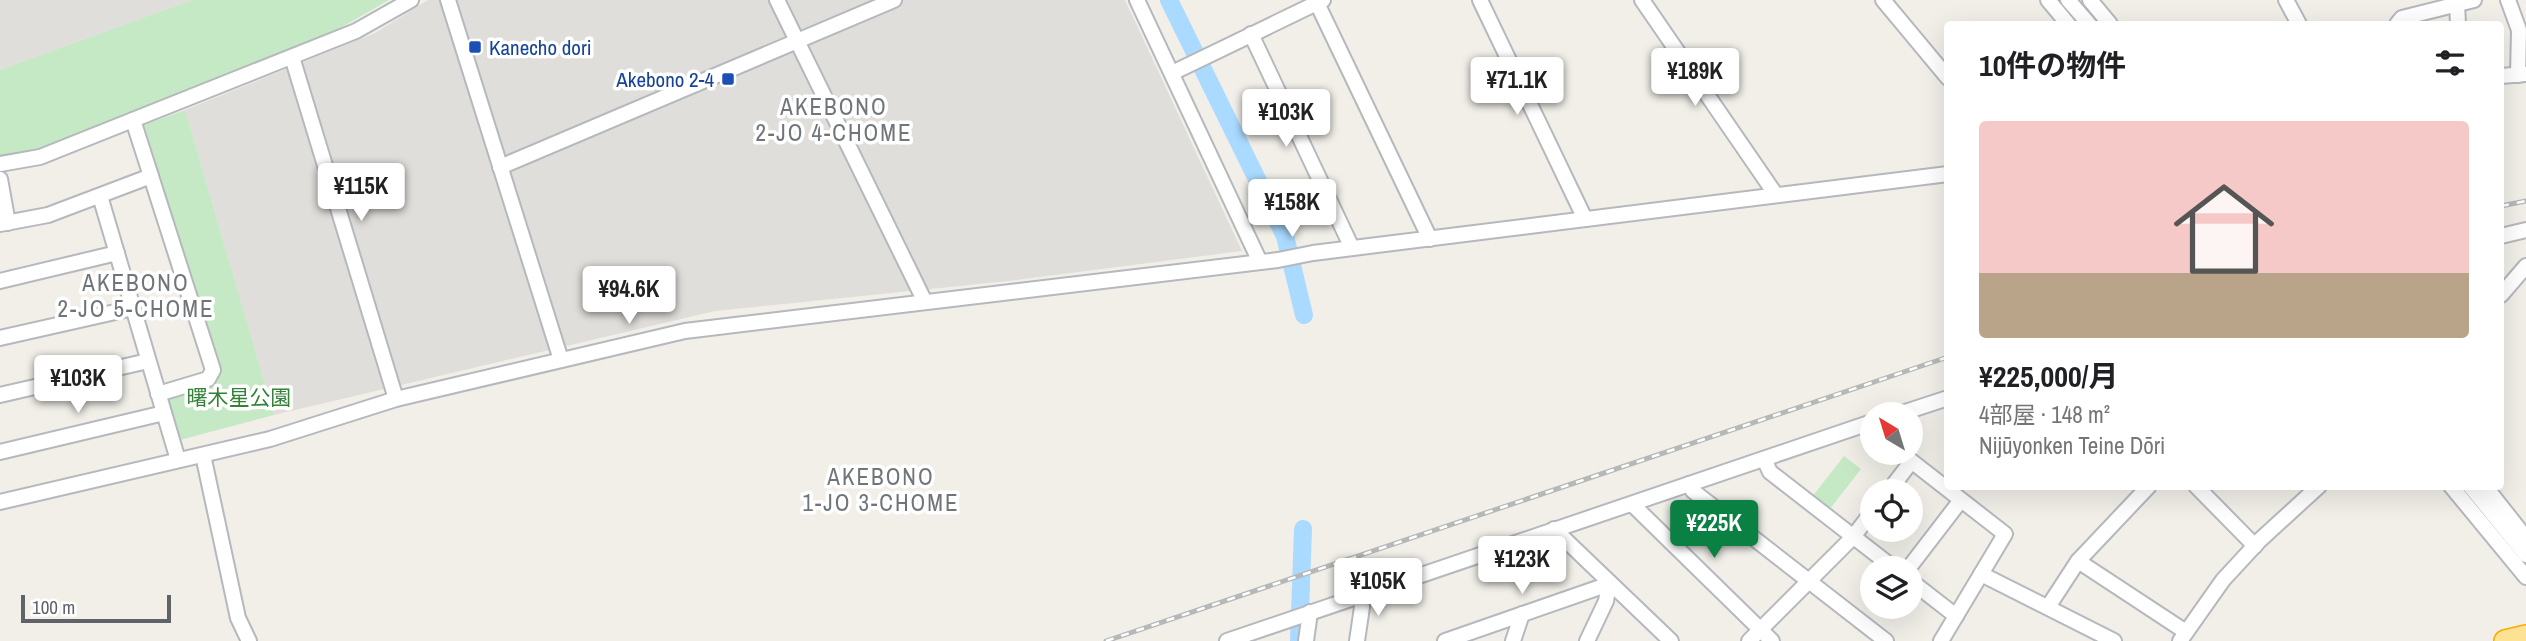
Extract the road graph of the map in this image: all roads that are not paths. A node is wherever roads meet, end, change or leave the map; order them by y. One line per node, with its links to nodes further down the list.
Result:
1 (411, 0): 25 (street)
2 (448, 0): 32 (street)
3 (777, 0): 24 (street)
4 (894, 0): 24 (street)
5 (1137, 0): 26 (street)
6 (1480, 0): 38 (street)
7 (1642, 0): 36 (street)
8 (1883, 0): 27 (street)
9 (2048, 0): 17 (street)
10 (2068, 0): 18 (street)
11 (2090, 0): 19 (street)
12 (2286, 0): 20 (street)
13 (2474, 0): 16 (street)
14 (2508, 0): 28 (street)
15 (1320, 1): 23 (street); 42 (street)
16 (2457, 4): 21 (street); 22 (street)
17 (2066, 21)
18 (2086, 21)
19 (2108, 21)
20 (2297, 21)
21 (2400, 21)
22 (2458, 21)
23 (1251, 34): 26 (street); 43 (street)
24 (797, 41): 32 (street); 49 (street)
25 (292, 57): 30 (street); 56 (street)
26 (1171, 73): 45 (street)
27 (1944, 73)
28 (2522, 75): 29 (street)
29 (2504, 76)
30 (133, 120): 31 (street); 34 (street)
31 (0, 164)
32 (500, 167): 52 (street)
33 (1944, 174): 36 (street)
34 (151, 176): 37 (street); 54 (street)
35 (0, 178): 39 (street)
36 (1776, 195): 38 (street)
37 (100, 196): 39 (street); 44 (street)
38 (1585, 219): 42 (street)
39 (4, 224)
40 (2526, 230): 41 (street)
41 (2504, 235)
42 (1430, 239): 43 (street)
43 (1352, 248): 45 (street)
44 (117, 253): 47 (street); 50 (street)
45 (1260, 262): 49 (street)
46 (2526, 266): 48 (street)
47 (0, 281)
48 (2504, 292)
49 (924, 300): 52 (street)
50 (133, 308): 51 (street); 53 (street)
51 (0, 338)
52 (561, 360): 56 (street)
53 (148, 361): 54 (street); 55 (street)
54 (158, 394): 59 (street)
55 (0, 395)
56 (396, 399): 62 (street)
57 (1944, 403): 58 (street)
58 (1923, 408)
59 (164, 413): 61 (street); 64 (street)
60 (1860, 428): 63 (street)
61 (0, 452)
62 (203, 455): 64 (street); 103 (street)
63 (1764, 459): 66 (street); 82 (street)
64 (178, 460): 78 (street)
65 (1918, 466): 67 (street)
66 (1689, 484): 79 (street); 91 (street)
67 (1944, 487)
68 (1948, 490): 77 (street)
69 (2146, 490): 88 (street)
70 (2200, 490): 84 (street)
71 (2299, 490): 76 (street)
72 (2315, 490): 76 (street)
73 (2454, 490): 90 (street)
74 (2473, 490): 85 (street)
75 (2488, 490): 83 (street)
76 (2306, 498): 84 (street)
77 (1961, 500): 87 (street); 89 (street)
78 (0, 502)
79 (1632, 504): 81 (street); 99 (street)
80 (1860, 528): 82 (street)
81 (1554, 529): 92 (street); 94 (street)
82 (1853, 537): 86 (street); 91 (street)
83 (2526, 538)
84 (2255, 546): 102 (street)
85 (2526, 555)
86 (1878, 556)
87 (1918, 556)
88 (2078, 561): 95 (street); 102 (street)
89 (1981, 574): 95 (street); 98 (street)
90 (2526, 577)
91 (1809, 581): 99 (street); 112 (street)
92 (1609, 584): 97 (street); 101 (street); 109 (street)
93 (1923, 590): 98 (street)
94 (1361, 596): 96 (street); 106 (street)
95 (2048, 607): 114 (street)
96 (1307, 613): 104 (street); 105 (street)
97 (1522, 614): 107 (street); 108 (street)
98 (1956, 616): 113 (street)
99 (1759, 630): 110 (street); 111 (street)
100 (2526, 636): 115 (highway)
101 (1664, 638)
102 (2184, 638)
103 (249, 641)
104 (1227, 641)
105 (1306, 641)
106 (1357, 641)
107 (1445, 641)
108 (1513, 641)
109 (1587, 641)
110 (1749, 641)
111 (1772, 641)
112 (1886, 641)
113 (1941, 641)
114 (2114, 641)
115 (2505, 641)

